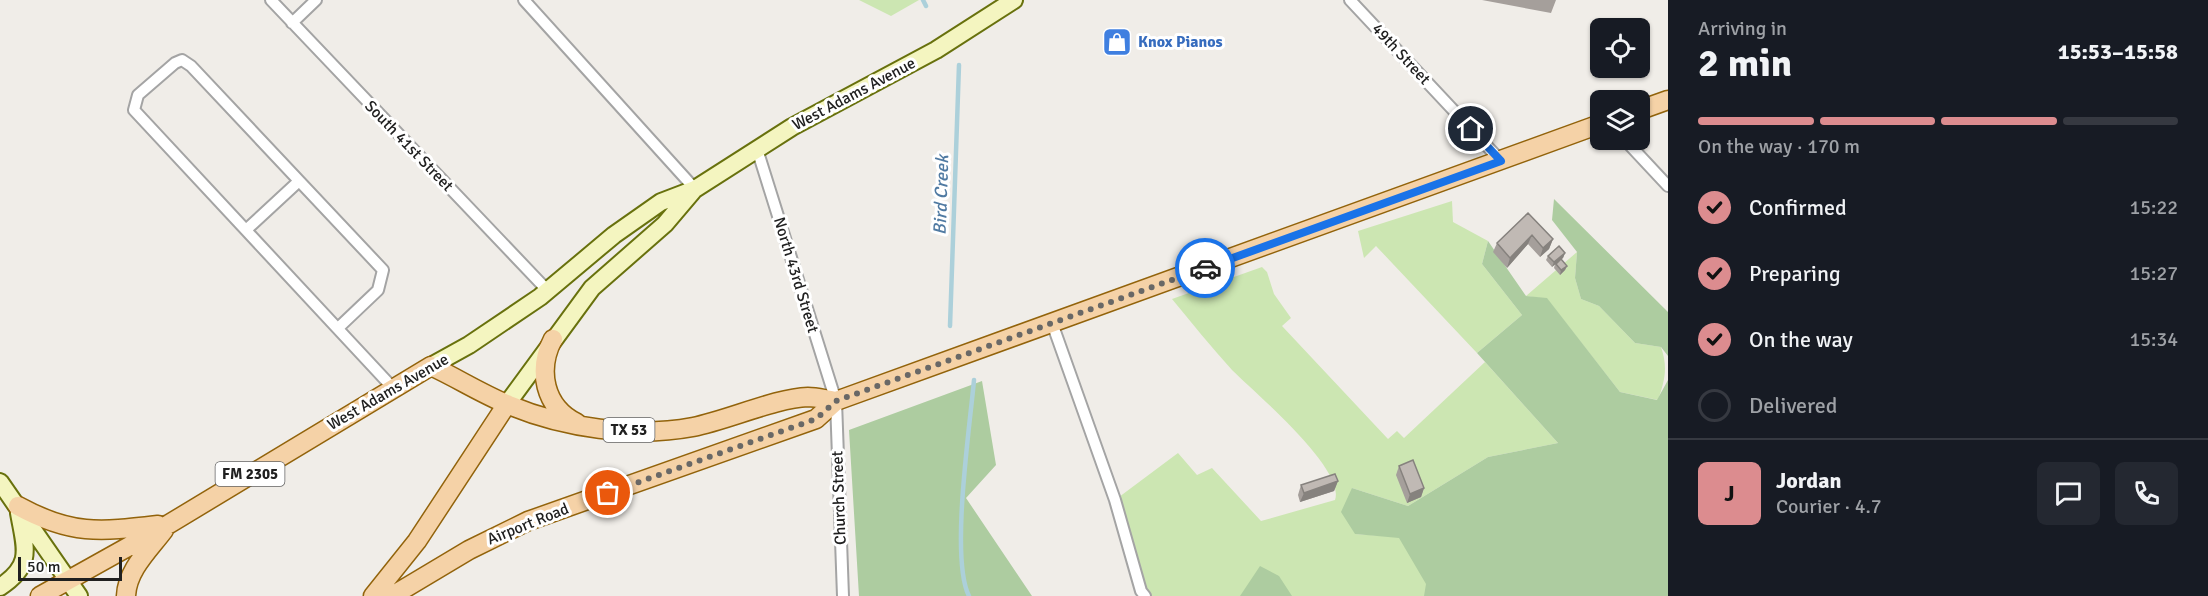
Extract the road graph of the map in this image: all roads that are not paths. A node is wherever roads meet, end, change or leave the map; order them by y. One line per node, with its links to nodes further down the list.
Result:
1 (271, 0): 6 (street, South 41st Street)
2 (316, 0): 6 (street)
3 (524, 0): 15 (street)
4 (1014, 0): 10 (main road, West Adams Avenue / FM 2305)
5 (1350, 0): 12 (street, 49th Street)
6 (292, 23): 17 (street, South 41st Street)
7 (1668, 100): 8 (main road)
8 (1650, 106)
9 (1590, 128): 12 (main road, Airport Road / TX 53)
10 (757, 148): 15 (main road, West Adams Avenue / FM 2305); 23 (street, North 43rd Street)
11 (1634, 150): 14 (street)
12 (1501, 161): 18 (main road, Airport Road / TX 53)
13 (299, 181): 16 (street); 16 (street); 19 (street)
14 (1668, 186)
15 (695, 189): 17 (main road, West Adams Avenue / FM 2305); 20 (main road, West Adams Avenue / FM 2305)
16 (246, 230): 19 (street)
17 (548, 291): 21 (main road, West Adams Avenue / FM 2305)
18 (1052, 323): 23 (main road, Airport Road / TX 53); 37 (street)
19 (338, 328): 22 (street)
20 (553, 339): 24 (main road, West Adams Avenue / FM 2305); 25 (main road)
21 (431, 366): 22 (main road, West Adams Avenue / FM 2305); 24 (main road, Airport Road / TX 53)
22 (392, 387): 28 (main road, West Adams Avenue / FM 2305)
23 (836, 401): 25 (main road, Airport Road / TX 53); 35 (main road, Airport Road / TX 53); 36 (street, Church Street)
24 (507, 404): 25 (main road, Airport Road / TX 53); 34 (main road)
25 (581, 425)
26 (0, 482): 27 (main road)
27 (18, 506): 28 (main road); 29 (main road); 30 (main road)
28 (169, 524): 29 (main road, West Adams Avenue / FM 2305); 33 (main road)
29 (68, 580): 31 (main road, West Adams Avenue); 32 (main road)
30 (6, 583)
31 (40, 596)
32 (79, 596)
33 (126, 596)
34 (373, 596)
35 (392, 596)
36 (843, 596)
37 (1145, 596)

